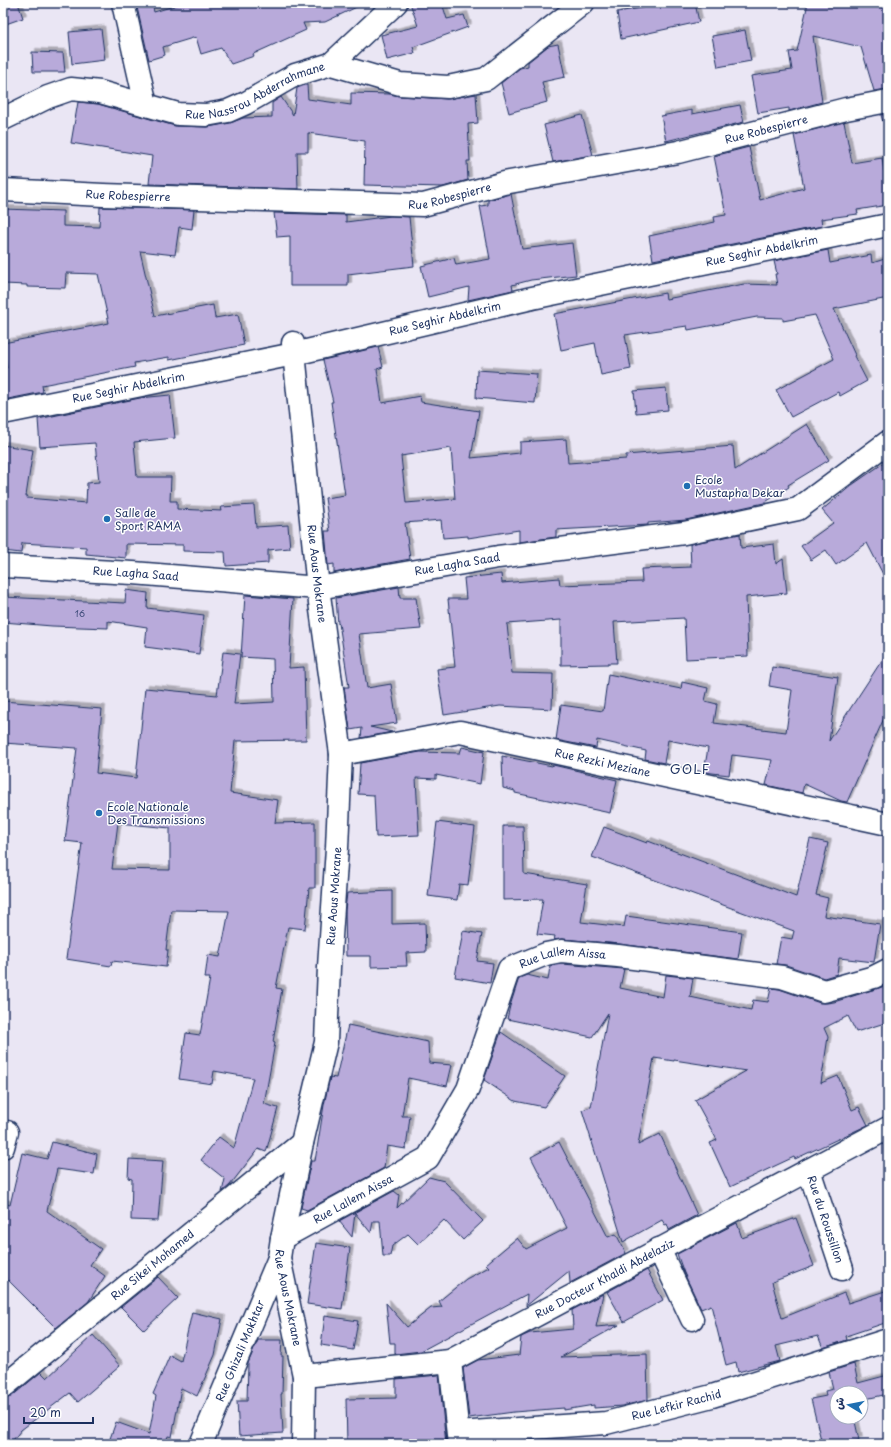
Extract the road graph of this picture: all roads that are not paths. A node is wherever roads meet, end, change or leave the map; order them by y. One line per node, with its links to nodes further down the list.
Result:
1 (123, 3): 6 (street)
2 (396, 3): 4 (street)
3 (583, 3): 4 (street, Rue Nassrou Abderrahmane)
4 (331, 64): 6 (street, Rue Nassrou Abderrahmane)
5 (888, 101): 8 (street, Rue Robespierre)
6 (146, 105): 7 (street, Rue Nassrou Abderrahmane)
7 (3, 119)
8 (3, 190)
9 (888, 225): 10 (street, Rue Seghir Abdelkrim)
10 (294, 348): 11 (street, Rue Seghir Abdelkrim); 14 (street, Rue Aous Mokrane)
11 (3, 413)
12 (888, 442): 14 (street, Rue Lagha Saad)
13 (3, 566): 14 (street, Rue Lagha Saad)
14 (318, 588): 15 (street, Rue Aous Mokrane)
15 (341, 754): 16 (street, Rue Rezki Meziane); 19 (street, Rue Aous Mokrane)
16 (888, 824)
17 (888, 970): 21 (street, Rue Lallem Aissa)
18 (888, 1128): 20 (street, Rue Docteur Khaldi Abdelaziz)
19 (302, 1143): 21 (street, Rue Aous Mokrane); 28 (street, Rue Sikei Mohamed)
20 (809, 1170): 22 (street, Rue Docteur Khaldi Abdelaziz); 23 (street, Rue du Roussillon)
21 (280, 1248): 27 (street, Rue Aous Mokrane); 30 (street, Rue Ghizali Mokhtar)
22 (659, 1248): 24 (street); 26 (street, Rue Docteur Khaldi Abdelaziz)
23 (842, 1269)
24 (692, 1319)
25 (888, 1340): 29 (street, Rue Lefkir Rachid)
26 (450, 1361): 27 (street, Rue Docteur Khaldi Abdelaziz); 29 (street)
27 (304, 1376): 31 (street, Rue Aous Mokrane)
28 (3, 1387)
29 (458, 1439)
30 (201, 1444)
31 (303, 1444)

